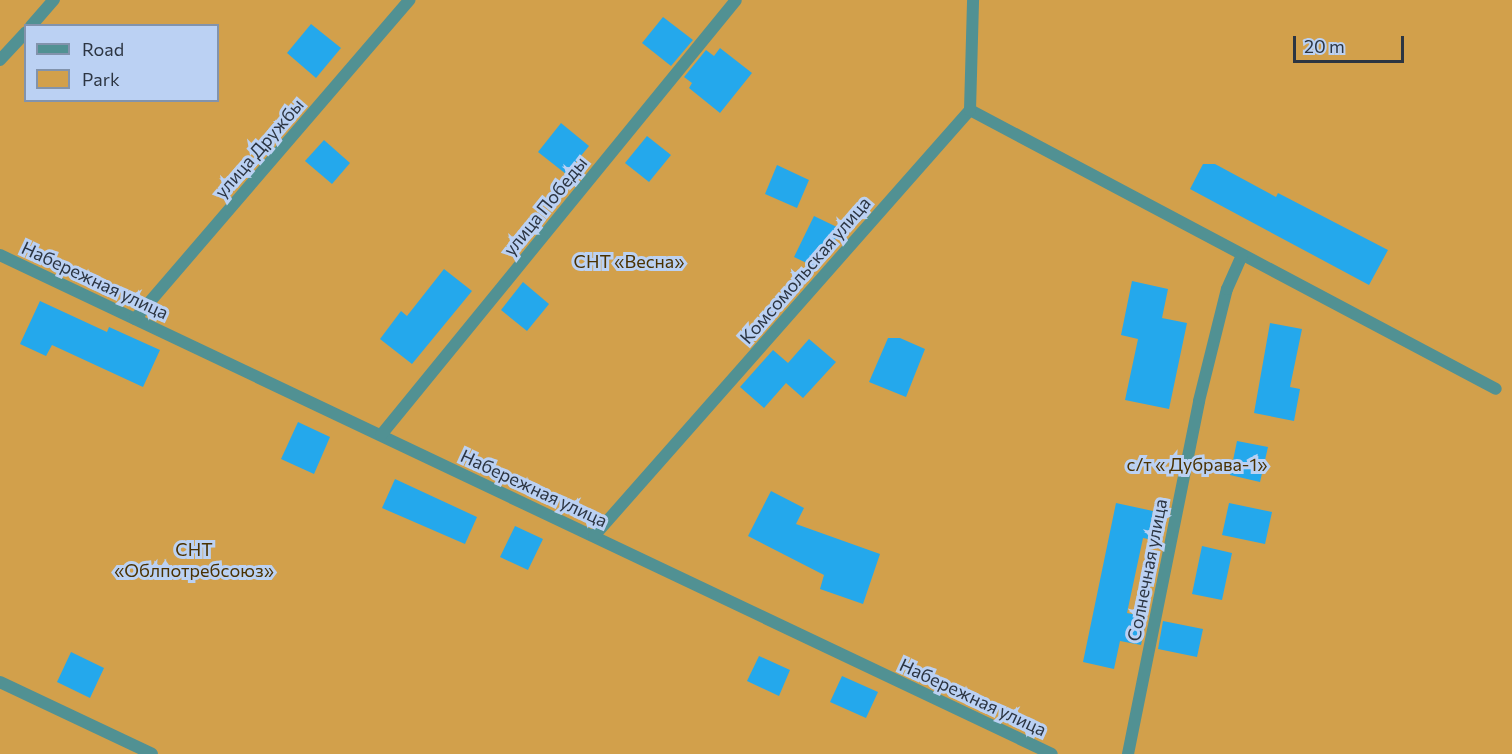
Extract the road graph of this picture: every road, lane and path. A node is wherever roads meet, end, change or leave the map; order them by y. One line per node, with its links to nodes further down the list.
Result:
1 (54, 0): 5 (street)
2 (409, 0): 11 (street, улица Дружбы)
3 (736, 0): 13 (street, улица Победы)
4 (973, 0): 8 (street)
5 (33, 24)
6 (24, 34): 7 (street)
7 (0, 60)
8 (970, 110): 10 (street); 14 (street, Комсомольская улица)
9 (0, 255): 11 (street, Набережная улица)
10 (1242, 255): 12 (street); 18 (street, Солнечная улица)
11 (135, 319): 13 (street, Набережная улица)
12 (1496, 389)
13 (381, 435): 14 (street, Набережная улица)
14 (594, 536): 17 (street, Набережная улица)
15 (0, 682): 16 (street)
16 (152, 754)
17 (1052, 754)
18 (1128, 754)

